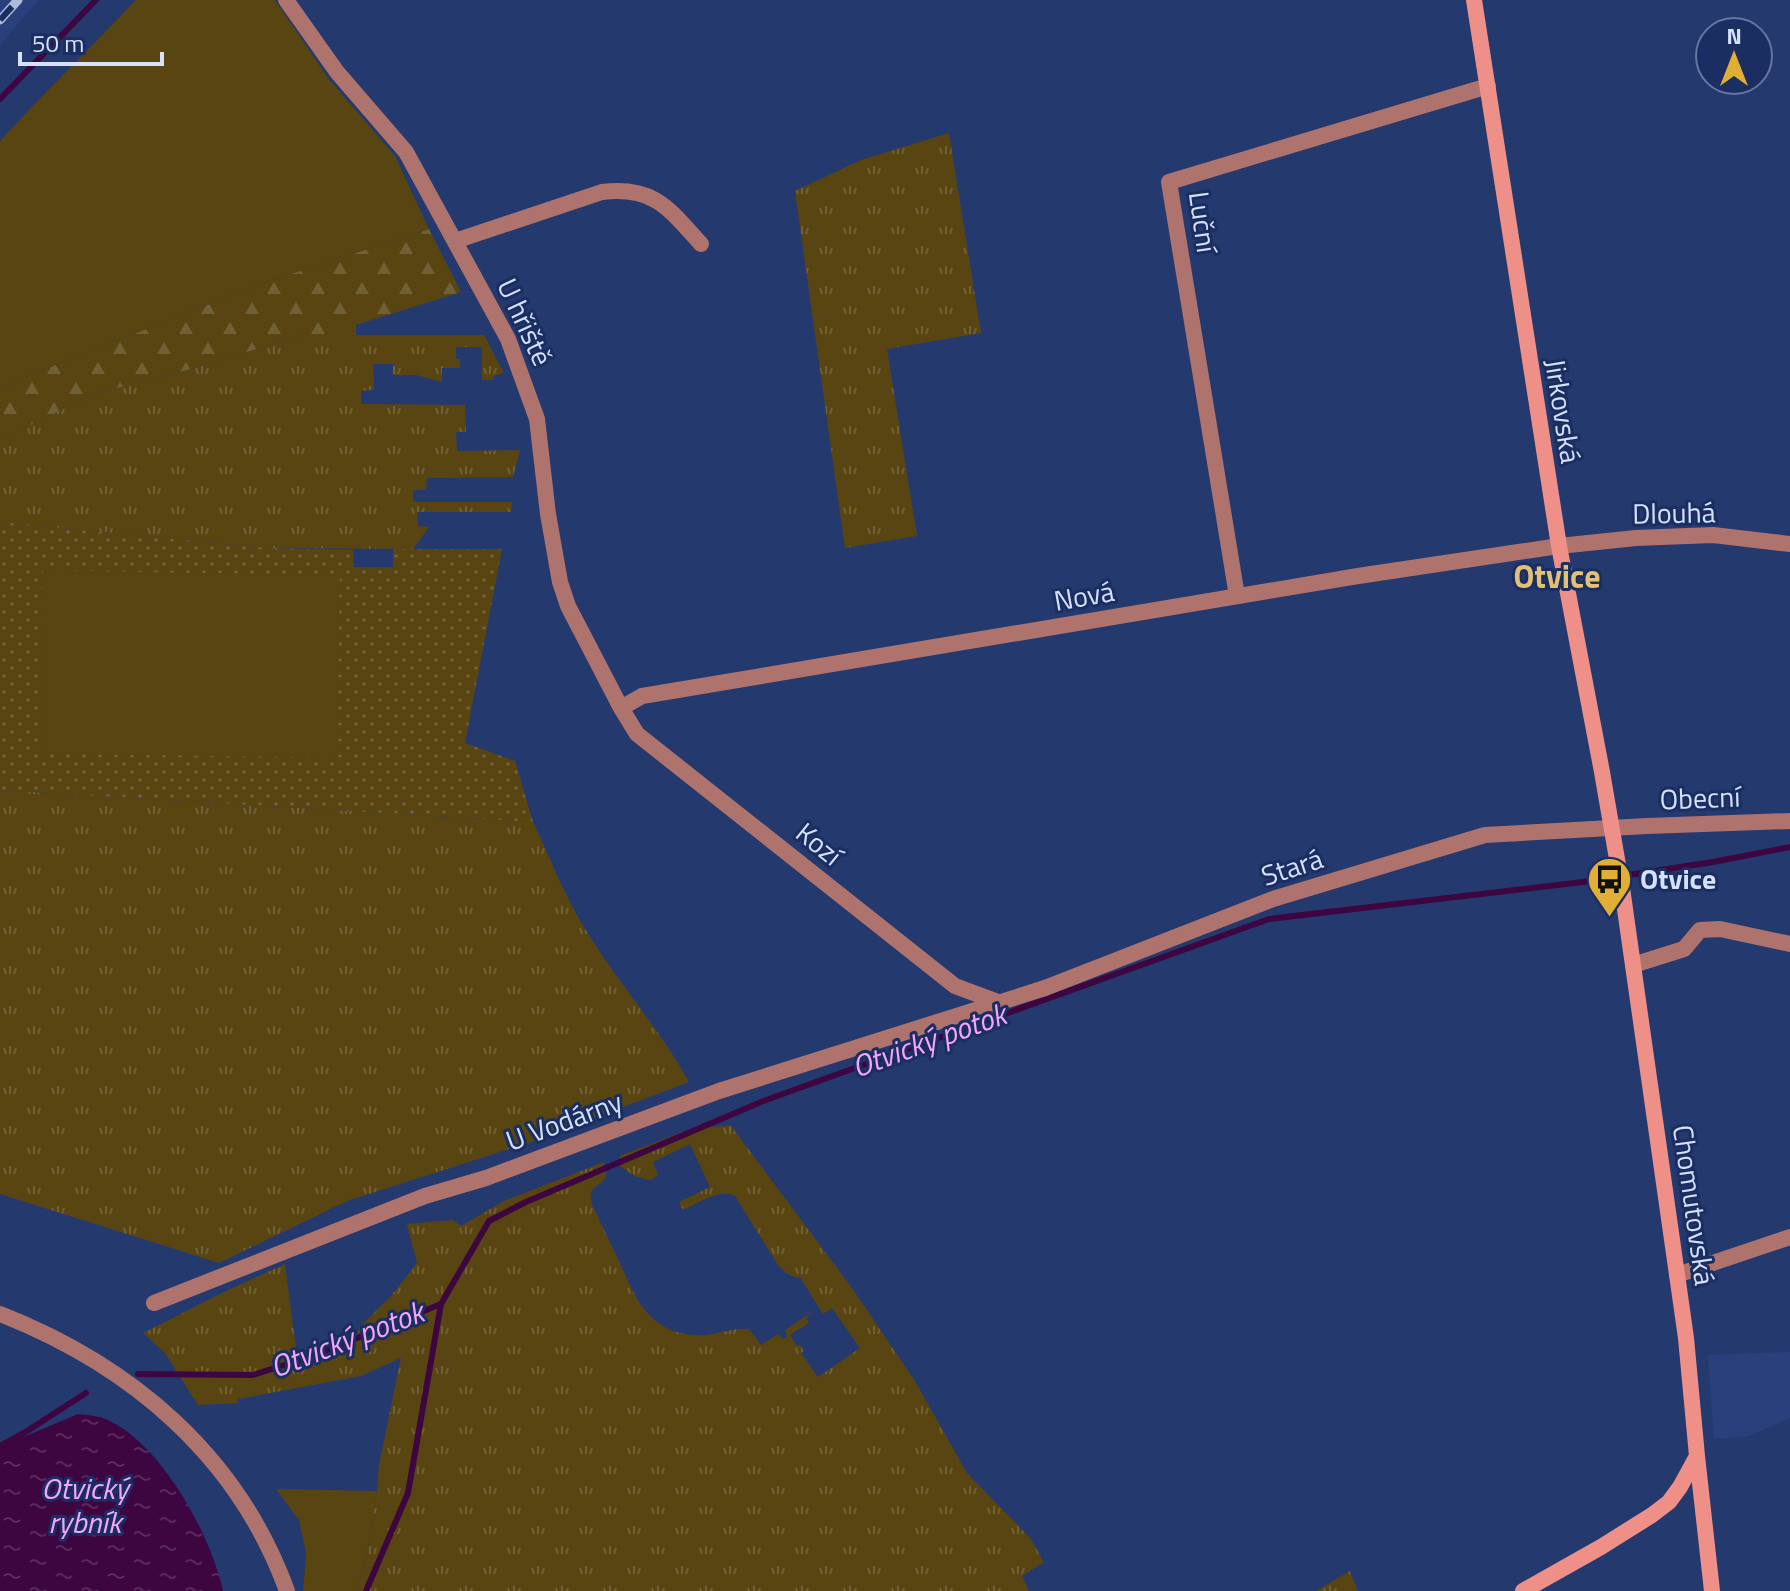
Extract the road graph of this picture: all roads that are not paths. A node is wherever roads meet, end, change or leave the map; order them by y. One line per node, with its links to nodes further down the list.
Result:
1 (286, 0): 4 (street, U hřiště)
2 (1474, 0): 3 (main road, Jirkovská)
3 (1488, 86): 7 (main road, Jirkovská); 8 (street, Luční)
4 (455, 241): 5 (street); 9 (street, U hřiště)
5 (701, 244)
6 (1790, 544): 7 (street, Dlouhá)
7 (1559, 546): 8 (street, Nová); 11 (main road, Jirkovská)
8 (1237, 596): 9 (street, Nová)
9 (621, 708): 14 (street, Kozí)
10 (1790, 821): 11 (street, Obecní)
11 (1612, 829): 13 (main road, Chomutovská); 14 (street, Stará)
12 (1790, 944): 13 (street)
13 (1633, 965): 16 (main road, Chomutovská)
14 (998, 1002): 17 (street, U Vodárny)
15 (1790, 1237): 16 (street)
16 (1677, 1275): 19 (main road, Chomutovská)
17 (154, 1303)
18 (0, 1314): 20 (street)
19 (1697, 1456): 21 (main road); 22 (main road, Chomutovská)
20 (287, 1591)
21 (1523, 1591)
22 (1712, 1591)

